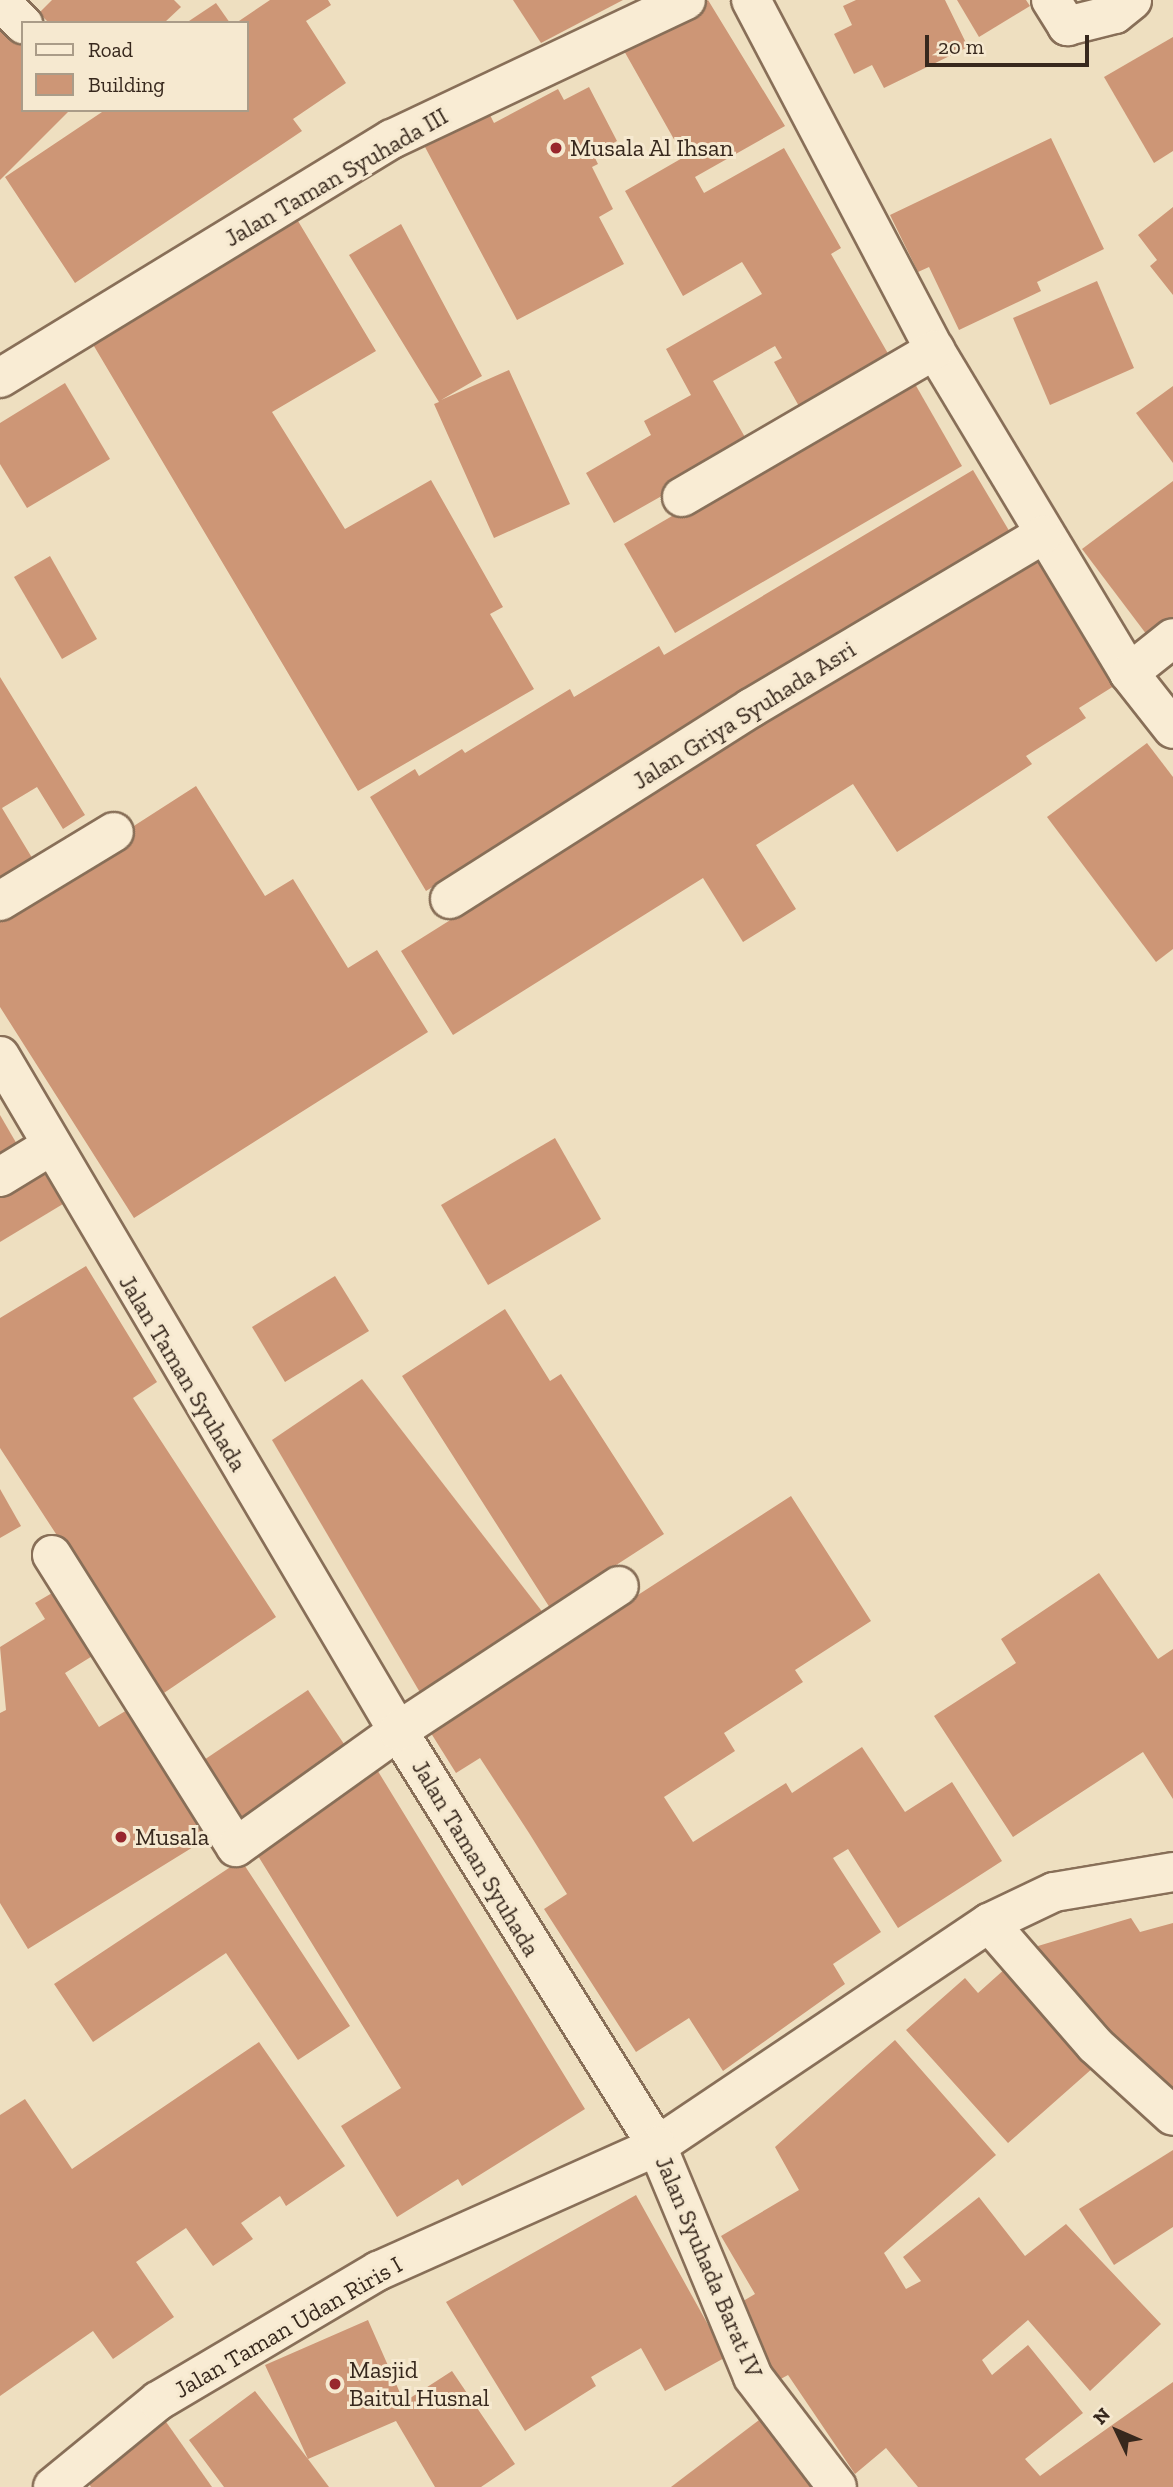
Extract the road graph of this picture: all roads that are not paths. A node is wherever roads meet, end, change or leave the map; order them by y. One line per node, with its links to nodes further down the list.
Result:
1 (685, 0): 8 (street, Jalan Taman Syuhada III)
2 (751, 0): 7 (street)
3 (1051, 0): 4 (street)
4 (1132, 0)
5 (0, 1): 6 (street)
6 (21, 22)
7 (935, 350): 9 (street); 10 (street)
8 (0, 379)
9 (682, 497)
10 (1042, 535): 12 (street); 15 (street, Jalan Griya Syuhada Asri)
11 (1173, 638): 12 (street)
12 (1129, 673): 13 (street)
13 (1173, 729)
14 (114, 832): 16 (street)
15 (450, 899)
16 (0, 901)
17 (0, 1056): 18 (street, Jalan Taman Syuhada)
18 (51, 1146): 19 (street); 22 (street, Jalan Taman Syuhada)
19 (0, 1177)
20 (52, 1555): 22 (street)
21 (619, 1586): 22 (street)
22 (398, 1731): 26 (street, Jalan Taman Syuhada)
23 (1173, 1872): 24 (street)
24 (989, 1923): 25 (street); 26 (street)
25 (1173, 2116)
26 (657, 2146): 27 (street, Jalan Taman Udan Riris I); 28 (street, Jalan Syuhada Barat IV)
27 (53, 2487)
28 (837, 2487)

